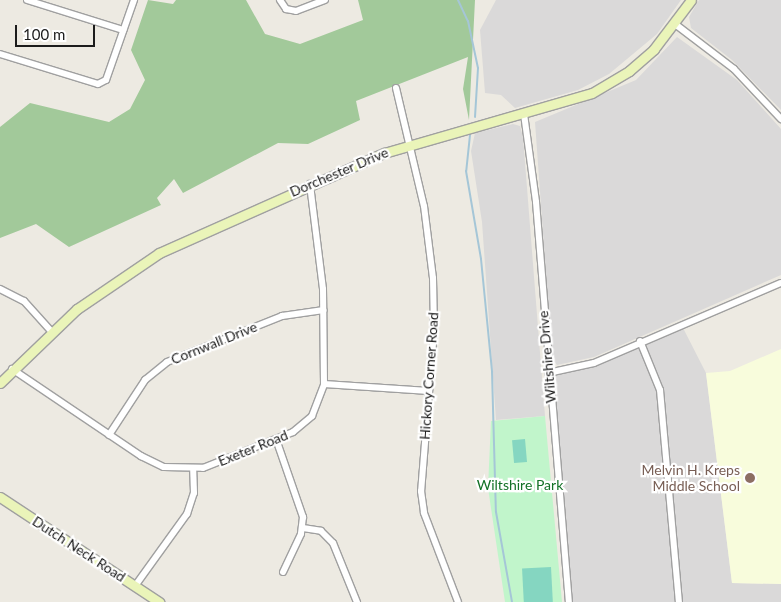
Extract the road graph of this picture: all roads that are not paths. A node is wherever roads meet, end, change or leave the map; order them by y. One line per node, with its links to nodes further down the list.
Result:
1 (27, 0): 7 (street)
2 (134, 0): 7 (street)
3 (280, 0): 4 (street)
4 (325, 0)
5 (691, 0): 6 (street, Dorchester Drive)
6 (676, 24): 10 (street, Dorchester Drive); 11 (street)
7 (123, 30): 8 (street)
8 (0, 54)
9 (396, 88): 12 (street, Hickory Corner Road)
10 (524, 114): 12 (street, Dorchester Drive); 20 (street, Wiltshire Drive)
11 (781, 119)
12 (406, 145): 13 (street, Dorchester Drive); 23 (street, Hickory Corner Road)
13 (310, 184): 16 (street, Exeter Road); 17 (street, Dorchester Drive)
14 (781, 283): 18 (street)
15 (0, 289): 17 (street)
16 (324, 310): 22 (street, Exeter Road); 24 (street, Cornwall Drive)
17 (51, 331): 19 (street, Dorchester Drive)
18 (640, 341): 20 (street); 35 (street)
19 (12, 369): 21 (street, Dorchester Drive); 24 (street, Exeter Road)
20 (548, 373): 34 (street, Wiltshire Drive)
21 (0, 383)
22 (324, 384): 23 (street); 25 (street, Exeter Road)
23 (429, 391): 33 (street, Hickory Corner Road)
24 (109, 435): 26 (street, Exeter Road)
25 (276, 439): 26 (street, Exeter Road); 28 (street)
26 (192, 470): 30 (street)
27 (0, 497): 30 (street, Dutch Neck Road)
28 (303, 528): 29 (street); 32 (street)
29 (284, 572)
30 (135, 586): 31 (street, Dutch Neck Road)
31 (158, 602)
32 (357, 602)
33 (458, 602)
34 (569, 602)
35 (679, 602)

